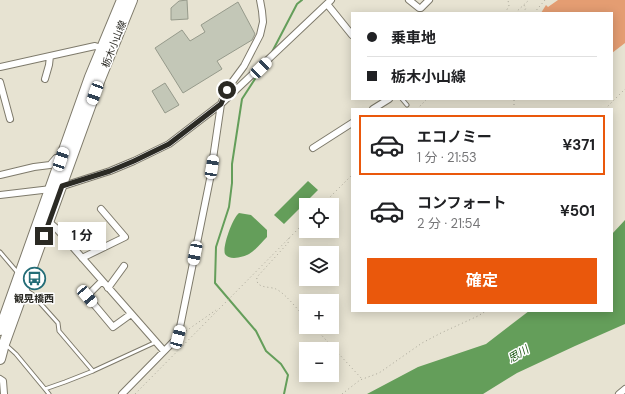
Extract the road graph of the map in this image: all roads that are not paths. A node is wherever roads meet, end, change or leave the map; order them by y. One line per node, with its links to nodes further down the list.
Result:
1 (122, 0): 8 (main road, 栃木小山線)
2 (132, 0): 8 (main road, 栃木小山線)
3 (260, 0): 15 (street)
4 (409, 0): 5 (street)
5 (429, 0)
6 (329, 2): 7 (street); 15 (street)
7 (351, 34)
8 (106, 49): 9 (street); 21 (main road, 栃木小山線); 23 (main road, 栃木小山線)
9 (50, 56): 10 (street); 11 (street)
10 (0, 67)
11 (45, 79)
12 (0, 82): 18 (street)
13 (387, 100): 17 (street)
14 (403, 100): 16 (lane)
15 (221, 104): 23 (street); 39 (street)
16 (406, 105)
17 (375, 108)
18 (10, 119)
19 (351, 124): 20 (street)
20 (313, 148)
21 (61, 159): 22 (street); 24 (main road, 栃木小山線)
22 (0, 175)
23 (62, 186): 24 (street); 27 (main road, 栃木小山線)
24 (51, 189): 25 (street); 31 (main road, 栃木小山線)
25 (0, 195)
26 (101, 209): 29 (street)
27 (49, 222): 29 (street); 34 (main road, 栃木小山線)
28 (0, 252): 31 (lane)
29 (82, 258): 32 (street)
30 (124, 266): 33 (street)
31 (19, 275): 36 (main road, 栃木小山線)
32 (102, 280): 33 (street); 35 (street)
33 (108, 288): 35 (street)
34 (24, 289): 38 (main road, 栃木小山線); 41 (lane)
35 (131, 314): 37 (street)
36 (1, 324)
37 (156, 342): 39 (street); 41 (lane)
38 (4, 344): 40 (main road, 栃木小山線); 43 (lane)
39 (164, 351): 47 (street)
40 (0, 360)
41 (93, 371): 43 (lane)
42 (0, 379): 45 (street)
43 (45, 389): 46 (lane)
44 (625, 389): 48 (street)
45 (4, 394)
46 (49, 394)
47 (122, 394)
48 (619, 394)

